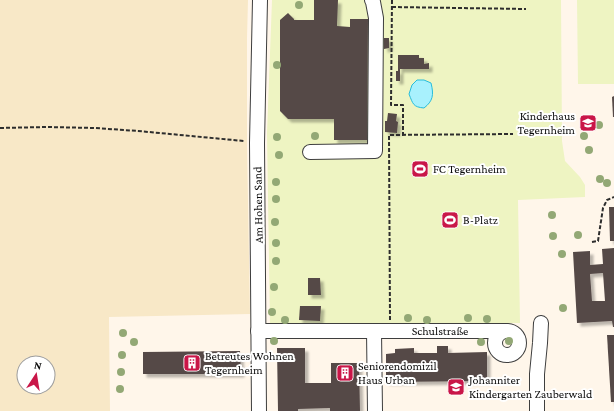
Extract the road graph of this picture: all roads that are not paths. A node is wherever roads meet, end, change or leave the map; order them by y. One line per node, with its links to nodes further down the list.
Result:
1 (260, 0): 5 (street, Am Hohen Sand)
2 (372, 0): 3 (street)
3 (310, 152)
4 (541, 323): 9 (street)
5 (258, 331): 6 (street, Schulstraße); 10 (street, Am Hohen Sand)
6 (374, 331): 7 (street, Schulstraße); 11 (street)
7 (506, 331): 8 (street); 8 (street)
8 (518, 340): 9 (street)
9 (540, 343): 12 (street)
10 (259, 411)
11 (375, 411)
12 (537, 411)

